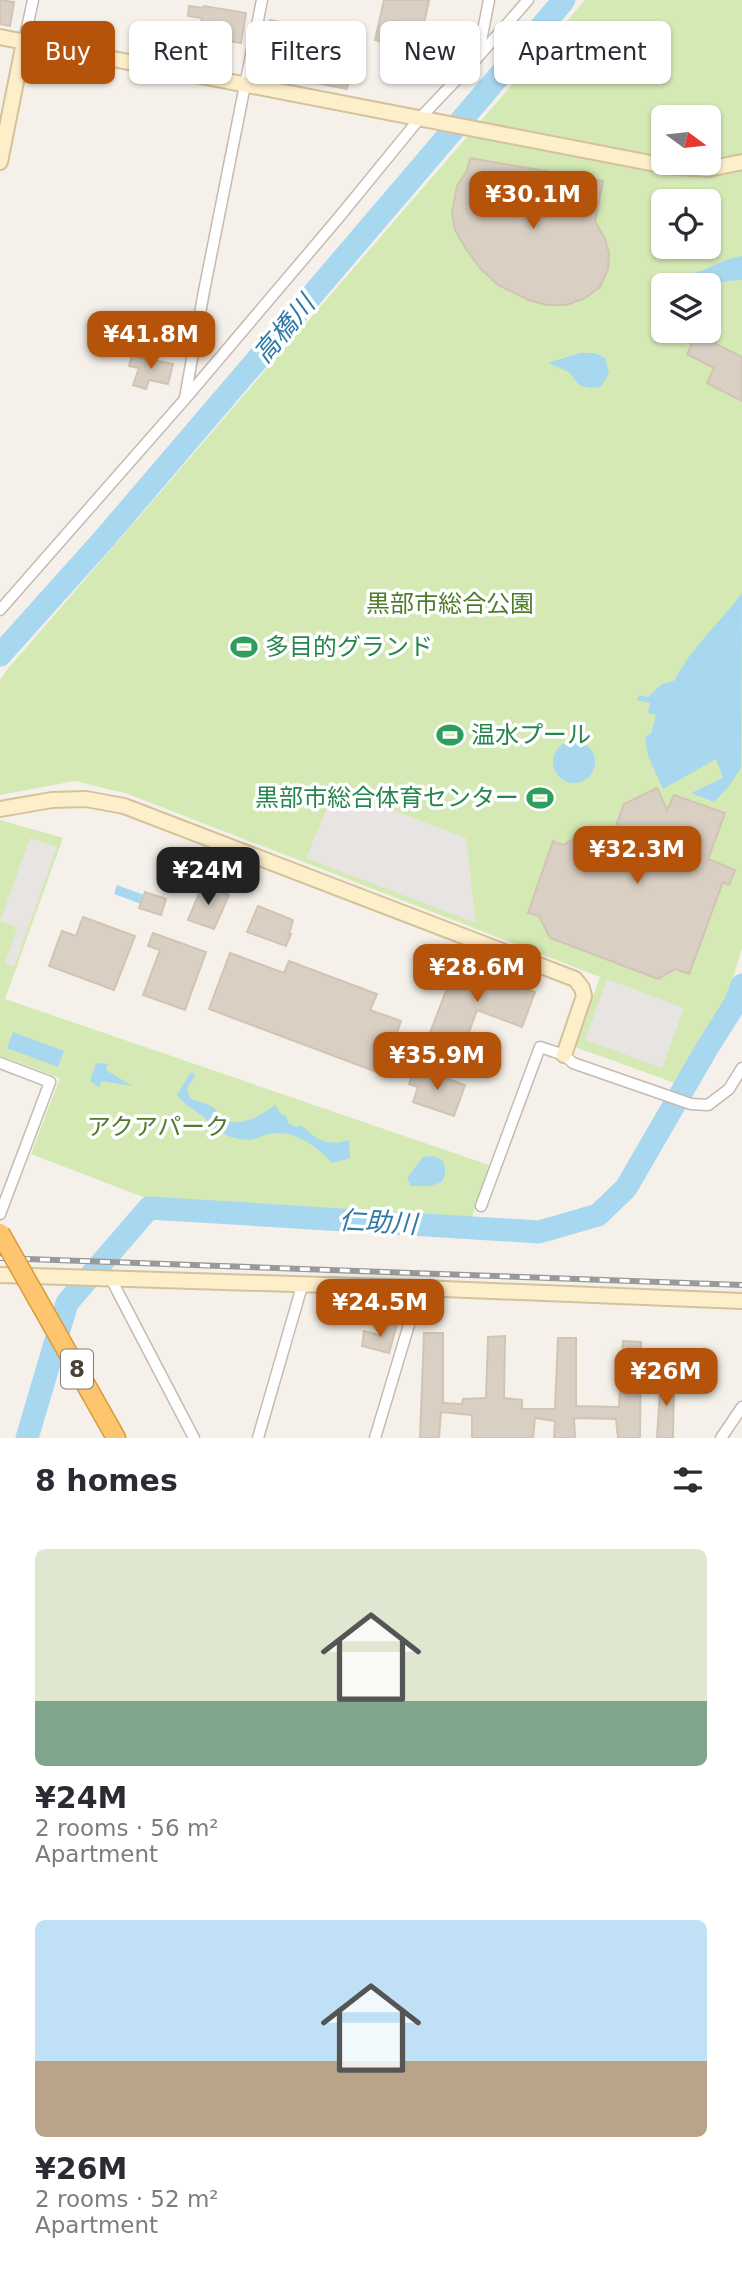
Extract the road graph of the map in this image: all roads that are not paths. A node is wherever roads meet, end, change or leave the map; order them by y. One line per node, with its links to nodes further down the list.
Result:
1 (33, 0): 5 (street)
2 (262, 0): 6 (street)
3 (489, 0): 9 (street)
4 (528, 0): 10 (street)
5 (28, 21)
6 (258, 21)
7 (0, 37): 8 (street)
8 (21, 41)
9 (480, 47)
10 (480, 55)
11 (21, 57): 16 (street)
12 (115, 59): 13 (street)
13 (246, 84): 15 (street); 18 (street)
14 (452, 84): 15 (street)
15 (420, 118): 17 (street); 18 (street)
16 (0, 162)
17 (742, 162)
18 (185, 399): 19 (street)
19 (0, 610)
20 (0, 809): 21 (street)
21 (564, 1055): 23 (street); 24 (street)
22 (0, 1063): 25 (street)
23 (742, 1068)
24 (481, 1206)
25 (0, 1214)
26 (0, 1233): 33 (highway, 8, bridge)
27 (0, 1275): 28 (street)
28 (111, 1279): 29 (street); 34 (street)
29 (302, 1286): 30 (street); 35 (street)
30 (421, 1288): 31 (street); 36 (street)
31 (742, 1301)
32 (742, 1407): 37 (street)
33 (116, 1438)
34 (194, 1438)
35 (258, 1438)
36 (375, 1438)
37 (721, 1438)

